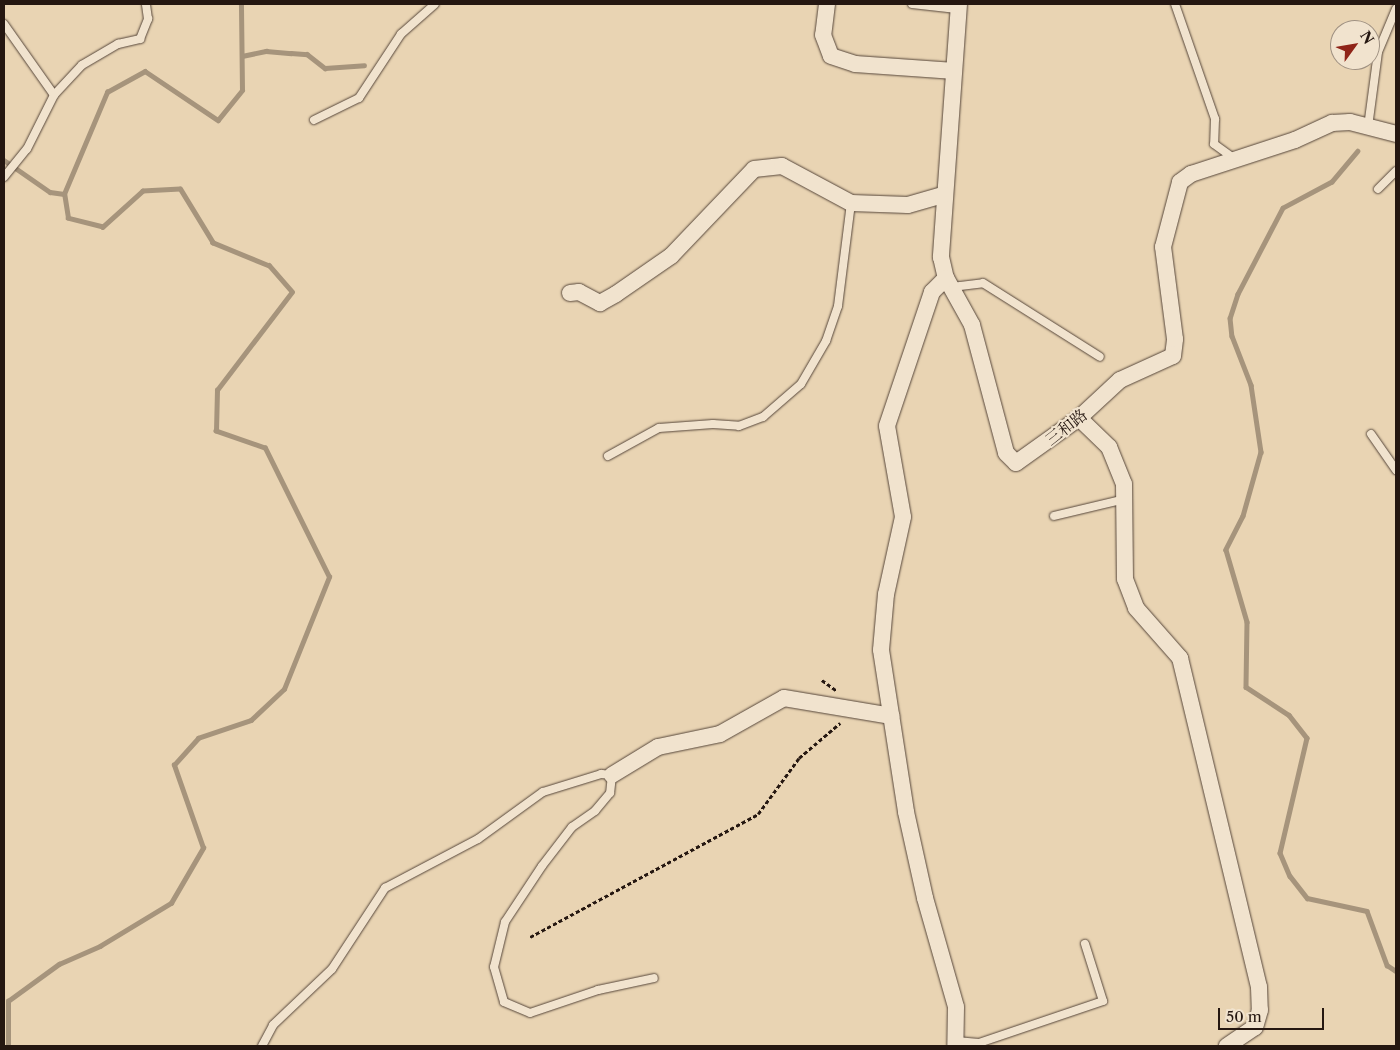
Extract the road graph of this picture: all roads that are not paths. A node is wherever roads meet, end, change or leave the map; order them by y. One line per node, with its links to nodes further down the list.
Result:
1 (146, 4): 10 (lane)
2 (435, 4): 11 (lane)
3 (826, 4): 9 (street)
4 (912, 4): 6 (lane)
5 (1175, 4): 14 (lane)
6 (958, 6): 9 (street, 三和路)
7 (1396, 9): 12 (lane)
8 (4, 24): 10 (lane)
9 (954, 71): 18 (street, 三和路)
10 (54, 95): 16 (lane)
11 (314, 120)
12 (1368, 129): 13 (street, 三和路); 14 (street, 三和路)
13 (1396, 134)
14 (1232, 158): 23 (street, 三和路)
15 (1396, 171): 17 (lane)
16 (4, 177)
17 (1378, 189)
18 (944, 195): 19 (street); 20 (street, 三和路)
19 (851, 203): 21 (street); 25 (lane)
20 (949, 283): 22 (lane); 23 (street, 三和路); 29 (street)
21 (570, 293)
22 (1100, 357)
23 (1079, 418): 27 (street)
24 (1371, 434): 26 (lane)
25 (608, 456)
26 (1396, 470)
27 (1125, 499): 28 (lane); 35 (street)
28 (1054, 516)
29 (892, 716): 30 (street); 33 (street)
30 (612, 774): 32 (lane); 34 (lane)
31 (1085, 944): 33 (lane)
32 (654, 978)
33 (955, 1044)
34 (262, 1046)
35 (1227, 1046)

